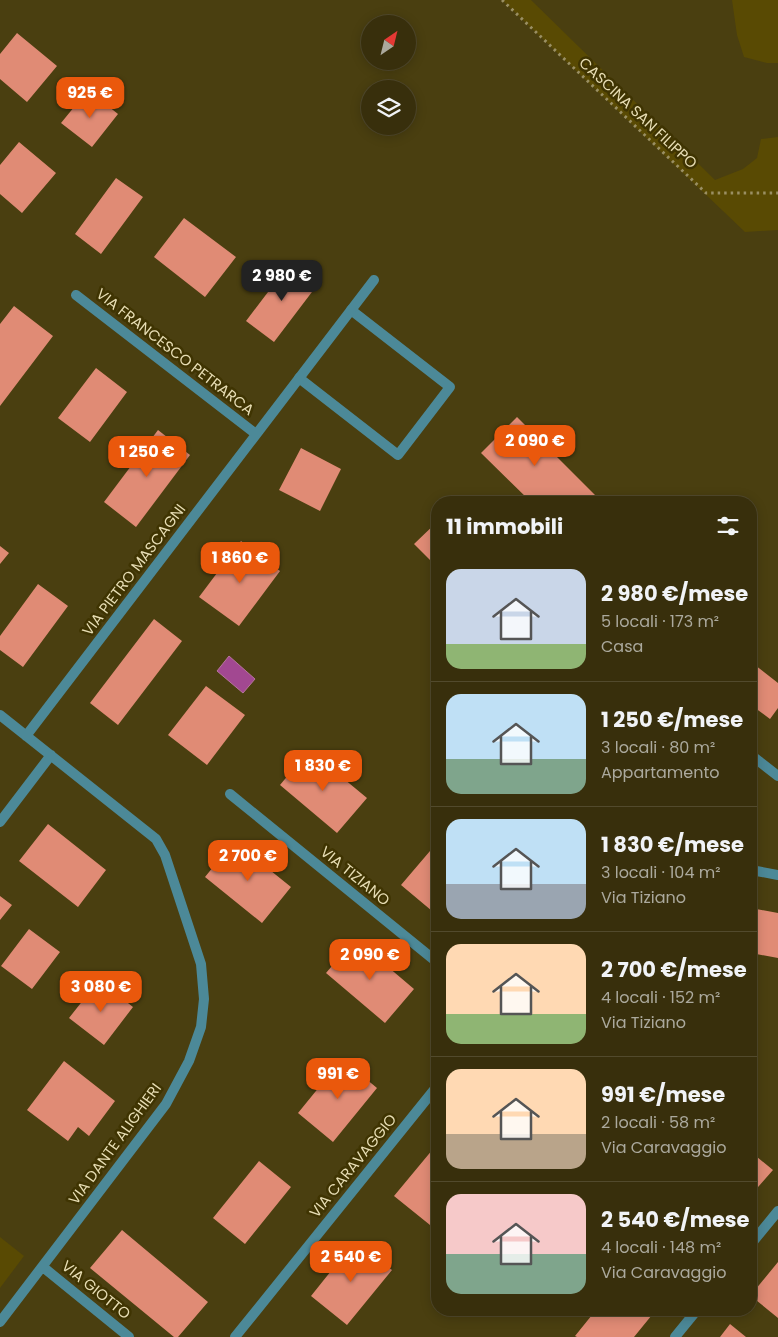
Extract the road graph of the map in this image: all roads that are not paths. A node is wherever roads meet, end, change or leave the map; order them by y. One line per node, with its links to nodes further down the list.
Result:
1 (374, 280): 3 (street, VIA PIETRO MASCAGNI)
2 (76, 295): 5 (street, VIA FRANCESCO PETRARCA)
3 (351, 310): 4 (street, VIA PIETRO MASCAGNI); 4 (street)
4 (299, 378): 5 (street, VIA PIETRO MASCAGNI)
5 (256, 434): 7 (street, VIA PIETRO MASCAGNI)
6 (0, 715): 7 (street, VIA DANTE ALIGHIERI)
7 (26, 736): 8 (street, VIA DANTE ALIGHIERI)
8 (51, 755): 12 (street); 19 (street, VIA DANTE ALIGHIERI)
9 (757, 760): 10 (street)
10 (778, 776)
11 (230, 794): 15 (street, VIA TIZIANO)
12 (0, 822)
13 (757, 871): 14 (street)
14 (778, 875)
15 (431, 957)
16 (431, 1094): 23 (street, VIA CARAVAGGIO)
17 (778, 1211): 18 (street)
18 (757, 1237)
19 (43, 1267): 21 (street, VIA DANTE ALIGHIERI); 22 (street, VIA GIOTTO)
20 (692, 1316): 24 (street)
21 (0, 1322)
22 (129, 1337)
23 (235, 1337)
24 (675, 1337)

